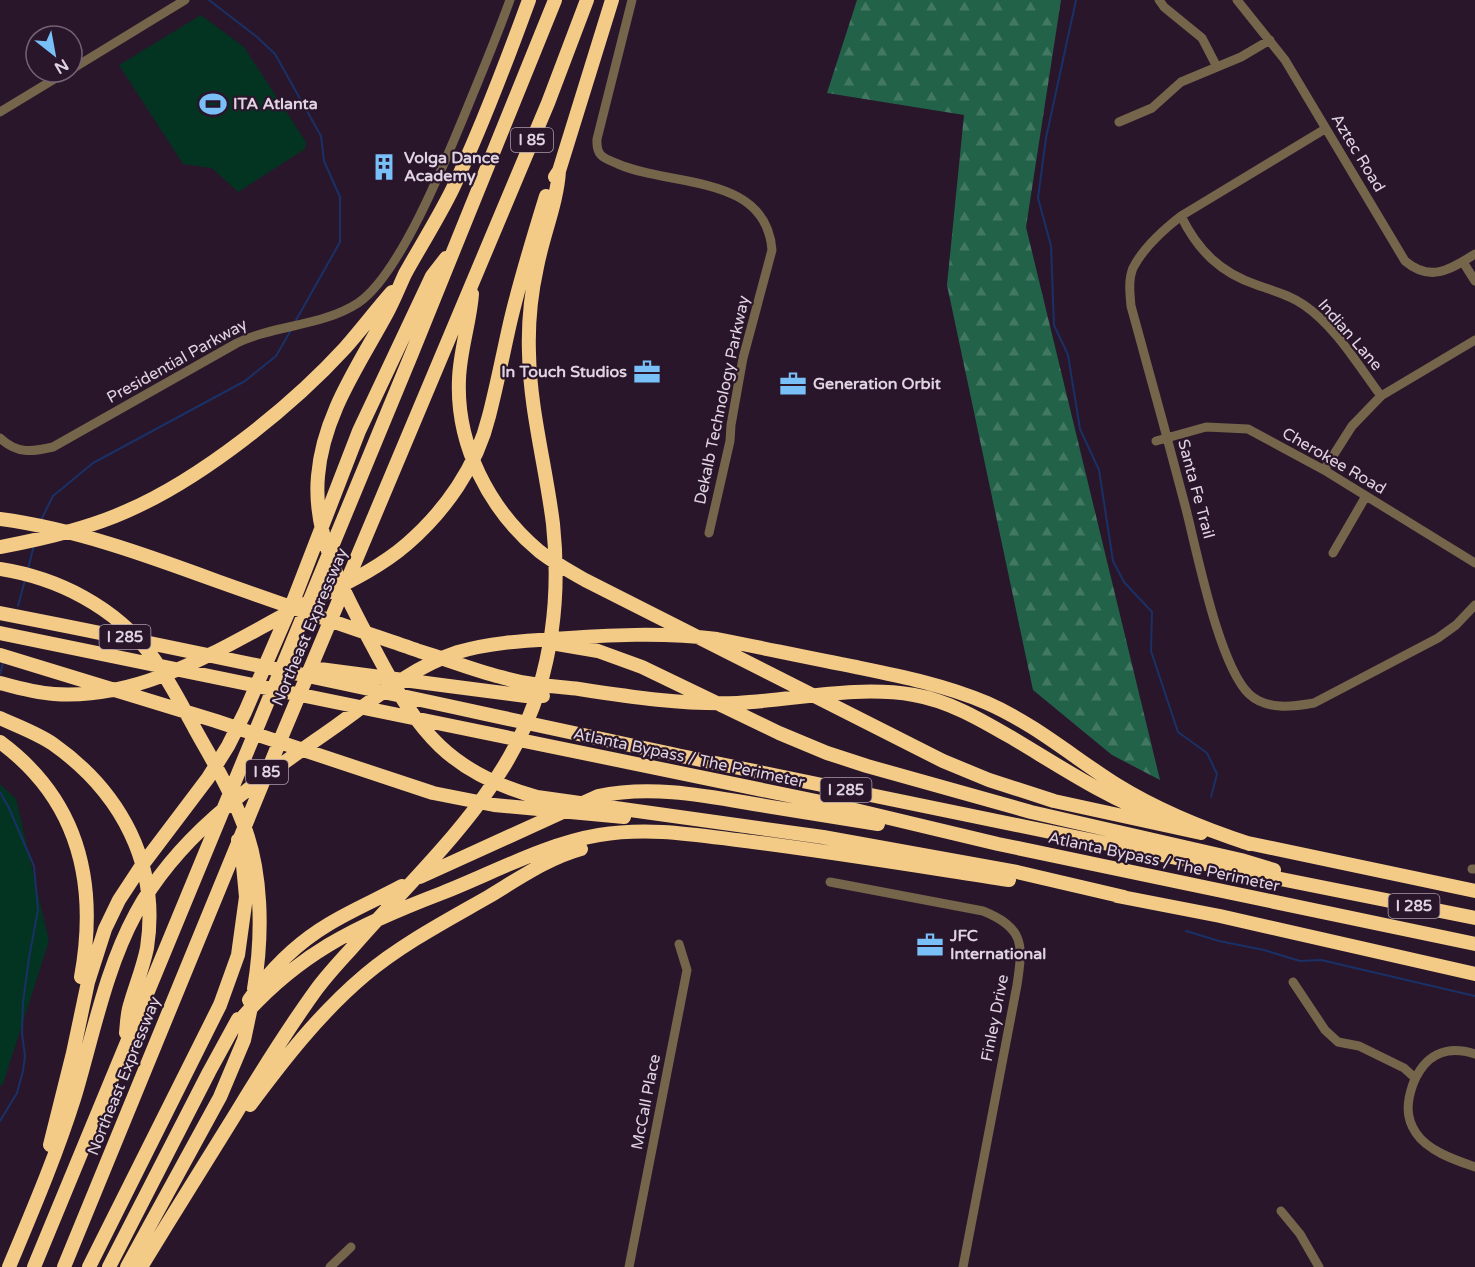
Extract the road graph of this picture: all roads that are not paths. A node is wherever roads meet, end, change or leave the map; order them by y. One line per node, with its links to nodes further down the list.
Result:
1 (510, 0): 27 (street, Presidential Parkway)
2 (529, 0): 22 (highway)
3 (555, 0): 19 (highway, Northeast Expressway / I 85)
4 (587, 0): 23 (highway, Northeast Expressway / I 85)
5 (612, 0): 17 (highway)
6 (632, 0): 33 (street, Dekalb Technology Parkway)
7 (1159, 0): 12 (street)
8 (1238, 0): 10 (street, Aztec Road)
9 (183, 1): 11 (street)
10 (1270, 40): 12 (street); 16 (street, Aztec Road)
11 (84, 62)
12 (1217, 68): 15 (street)
13 (46, 84): 14 (street)
14 (0, 112)
15 (1119, 122)
16 (1325, 129): 18 (street, Santa Fe Trail); 21 (street, Aztec Road)
17 (559, 171): 44 (highway); 71 (highway)
18 (1181, 216): 26 (street, Indian Lane); 28 (street, Santa Fe Trail)
19 (458, 241): 66 (highway, Northeast Expressway / I 85); 69 (highway)
20 (1475, 254): 21 (street, Aztec Road)
21 (1463, 262): 24 (street)
22 (404, 276): 34 (highway); 49 (highway)
23 (474, 279): 50 (highway); 77 (highway, Northeast Expressway / I 85)
24 (1475, 281)
25 (1475, 340): 26 (street)
26 (1381, 396): 30 (street)
27 (0, 438)
28 (1167, 438): 29 (street, Cherokee Road); 30 (street, Cherokee Road); 38 (street, Santa Fe Trail)
29 (1156, 441)
30 (1324, 470): 31 (street, Cherokee Road)
31 (1366, 496): 35 (street); 36 (street, Cherokee Road)
32 (0, 519): 45 (highway)
33 (708, 533)
34 (0, 547)
35 (1333, 553)
36 (1475, 563)
37 (0, 569): 47 (highway)
38 (1475, 605)
39 (0, 613): 43 (highway, Atlanta Bypass / The Perimeter / I 285)
40 (0, 633): 52 (highway, Atlanta Bypass / The Perimeter / I 285)
41 (534, 640): 53 (highway); 56 (highway); 73 (highway)
42 (2, 656): 49 (highway)
43 (342, 677): 45 (highway); 56 (highway, Atlanta Bypass / The Perimeter / I 285)
44 (0, 684)
45 (617, 696): 50 (highway)
46 (0, 718): 66 (highway)
47 (193, 727): 78 (highway); 80 (highway)
48 (0, 742): 69 (highway)
49 (618, 812): 57 (highway)
50 (1209, 835): 53 (highway)
51 (702, 836): 57 (highway); 65 (highway); 71 (highway)
52 (998, 844): 61 (highway, Atlanta Bypass / The Perimeter / I 285); 65 (highway)
53 (1250, 844): 55 (highway)
54 (830, 882): 84 (street, Finley Drive)
55 (1471, 890)
56 (1353, 894): 58 (highway, Atlanta Bypass / The Perimeter / I 285)
57 (1124, 897): 59 (highway)
58 (1475, 918)
59 (1314, 937): 62 (highway); 63 (highway)
60 (679, 944): 83 (street, McCall Place)
61 (1475, 944)
62 (1475, 965)
63 (1475, 974)
64 (1293, 982): 68 (street)
65 (235, 1026): 79 (highway)
66 (124, 1050): 76 (highway, Northeast Expressway / I 85)
67 (1475, 1054): 68 (street)
68 (1415, 1078): 70 (street)
69 (62, 1092): 73 (highway)
70 (1475, 1167)
71 (192, 1185): 81 (highway)
72 (1281, 1211): 85 (street)
73 (31, 1214): 75 (highway)
74 (351, 1246): 82 (street)
75 (9, 1267)
76 (34, 1267)
77 (64, 1267)
78 (89, 1267)
79 (109, 1267)
80 (127, 1267)
81 (141, 1267)
82 (330, 1267)
83 (629, 1267)
84 (963, 1267)
85 (1319, 1267)

